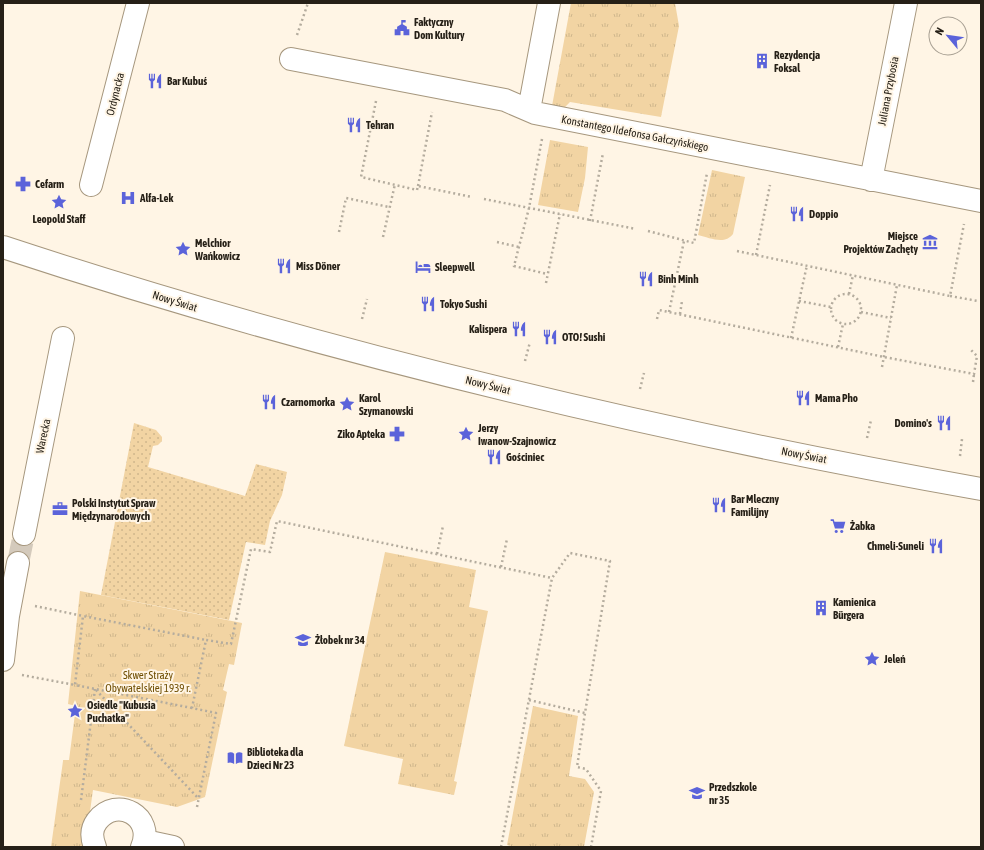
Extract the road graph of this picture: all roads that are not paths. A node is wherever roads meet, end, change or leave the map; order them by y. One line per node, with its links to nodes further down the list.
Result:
1 (138, 3): 7 (street, Ordynacka)
2 (549, 3): 5 (street)
3 (906, 3): 6 (street, Juliana Przybosia)
4 (291, 59): 5 (street, Konstantego Ildefonsa Gałczyńskiego)
5 (538, 112): 6 (street, Konstantego Ildefonsa Gałczyńskiego)
6 (871, 180): 8 (street, Konstantego Ildefonsa Gałczyńskiego)
7 (91, 185)
8 (981, 201)
9 (3, 247): 11 (street, Nowy Świat)
10 (63, 338): 12 (street, Warecka)
11 (981, 489)
12 (24, 534)
13 (18, 563): 14 (street)
14 (4, 636): 15 (street)
15 (3, 660)
16 (143, 844): 17 (street); 18 (street)
17 (95, 847)
18 (173, 847)

